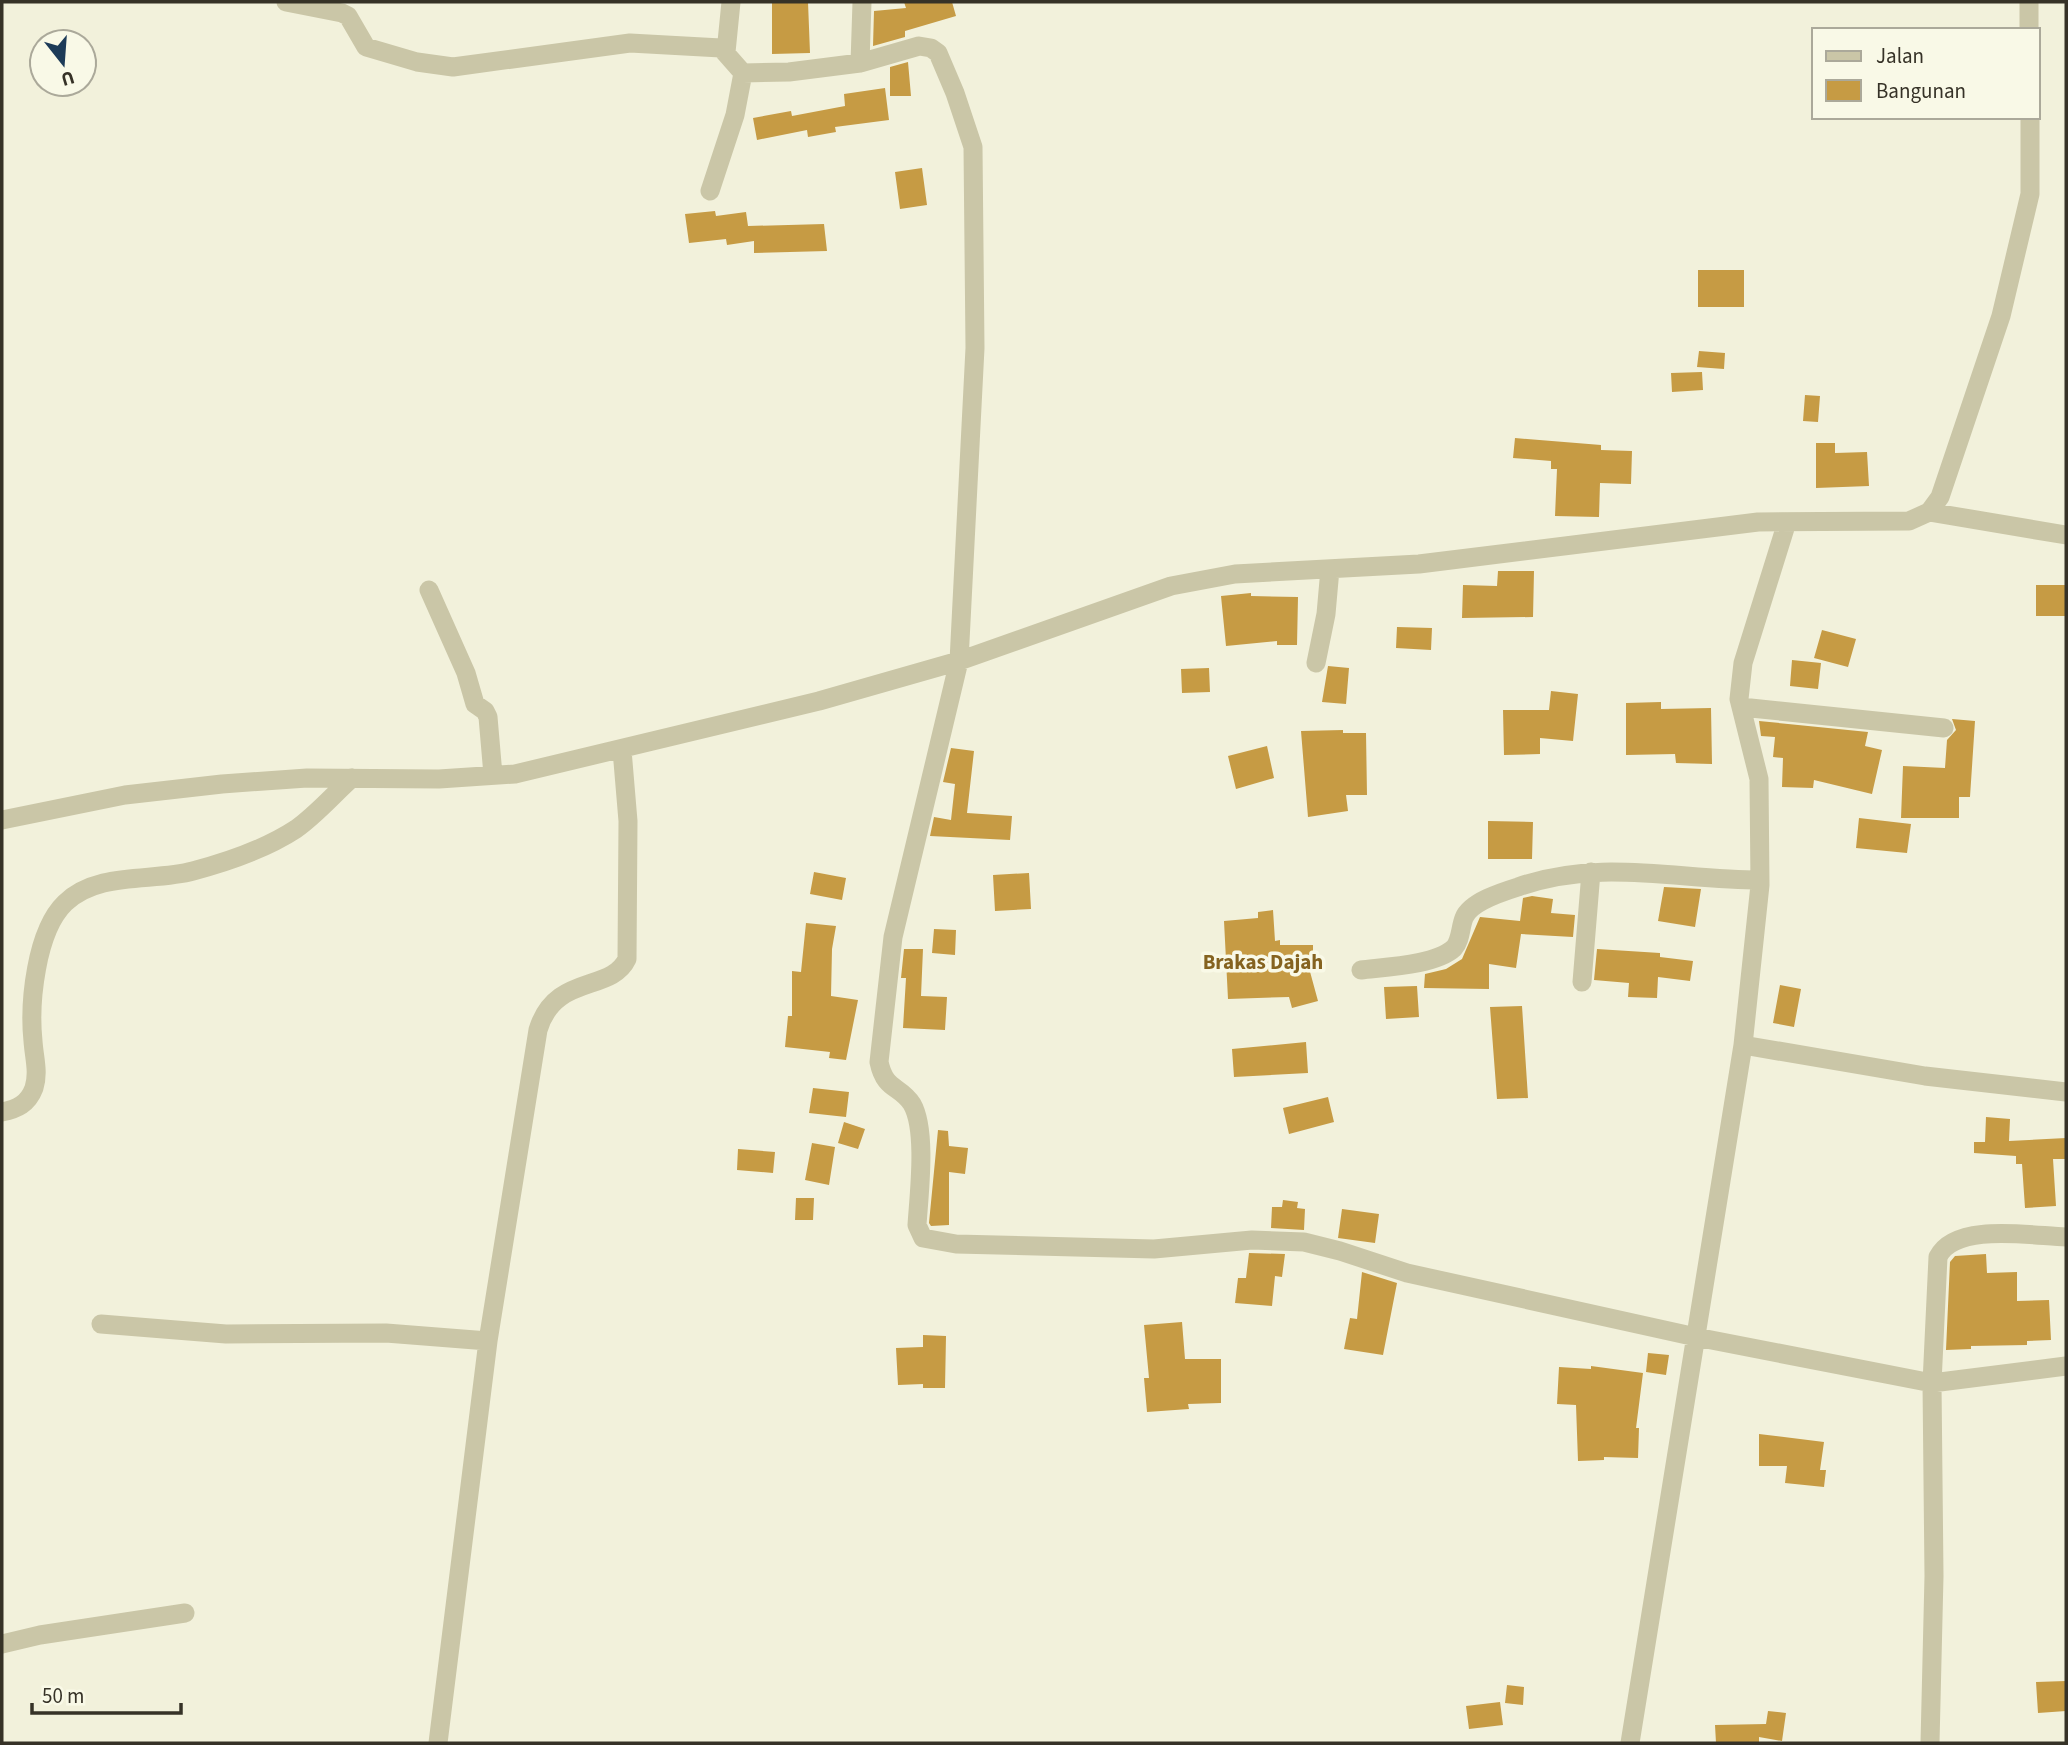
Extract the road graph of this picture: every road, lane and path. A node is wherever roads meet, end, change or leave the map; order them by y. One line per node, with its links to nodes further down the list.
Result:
1 (286, 2): 6 (street)
2 (731, 2): 6 (street)
3 (862, 2): 7 (street)
4 (2029, 2): 5 (street)
5 (2029, 28)
6 (726, 52): 8 (street)
7 (860, 63): 8 (street); 16 (street)
8 (743, 73): 10 (street)
9 (2029, 119): 11 (street)
10 (710, 191)
11 (1928, 512): 12 (street); 13 (street)
12 (1787, 522): 14 (street); 18 (street)
13 (2066, 535)
14 (1330, 569): 16 (street); 17 (street)
15 (429, 590): 21 (street)
16 (959, 661): 20 (street); 33 (street)
17 (1316, 663)
18 (1741, 707): 19 (street); 25 (street)
19 (1944, 728)
20 (622, 750): 21 (street); 34 (street)
21 (493, 775): 22 (street)
22 (352, 778): 23 (street); 30 (street)
23 (2, 820)
24 (1591, 872): 25 (street); 26 (street); 27 (street)
25 (1760, 880): 28 (street)
26 (1361, 970)
27 (1582, 982)
28 (1743, 1045): 29 (street); 33 (street)
29 (2066, 1092)
30 (2, 1112)
31 (2066, 1237): 36 (street)
32 (101, 1324): 34 (street)
33 (1696, 1337): 36 (street); 40 (street)
34 (488, 1341): 39 (street)
35 (2066, 1366): 36 (street)
36 (1932, 1383): 41 (street)
37 (185, 1613): 38 (street)
38 (2, 1644)
39 (438, 1743)
40 (1630, 1743)
41 (1930, 1743)

